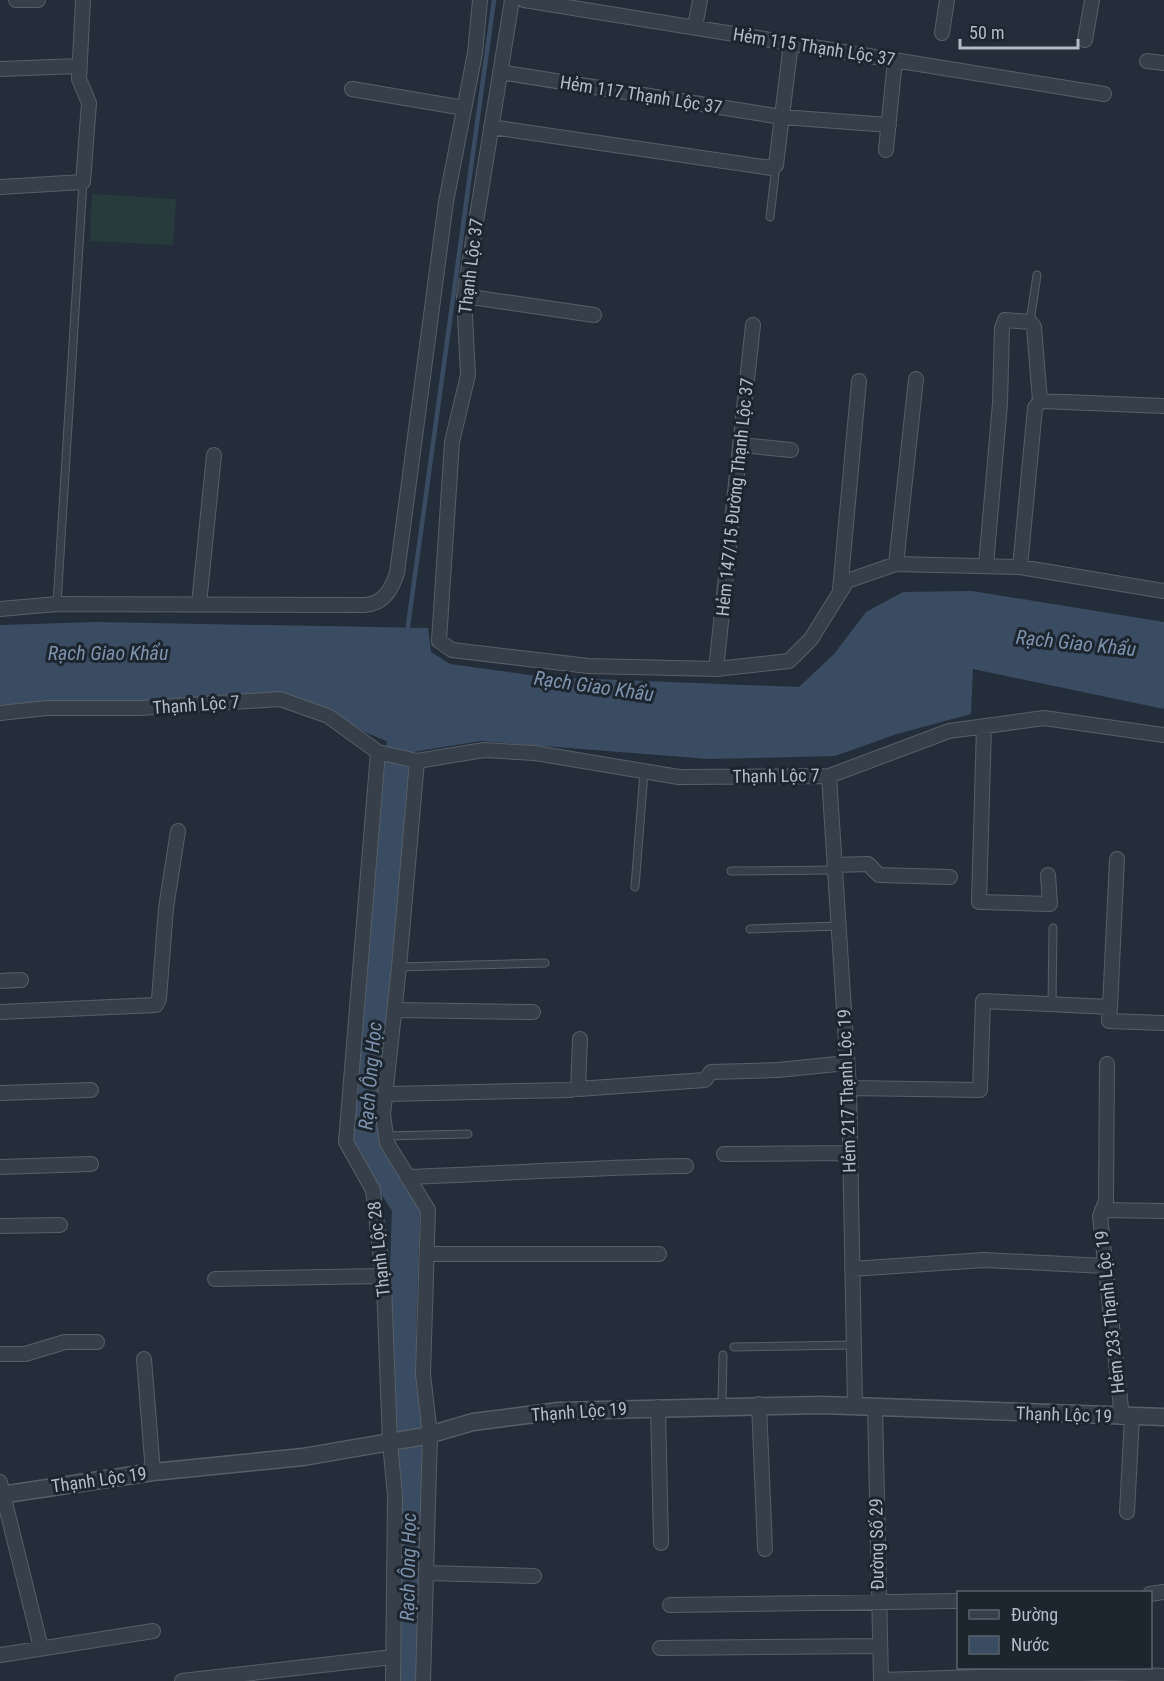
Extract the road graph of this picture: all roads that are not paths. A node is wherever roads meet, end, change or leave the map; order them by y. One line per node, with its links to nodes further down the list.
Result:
1 (16, 0): 2 (street)
2 (38, 0)
3 (83, 0): 17 (street)
4 (480, 0): 22 (street)
5 (512, 0): 19 (street, Thạnh Lộc 37)
6 (524, 0): 10 (street, Hẻm 115 Thạnh Lộc 37)
7 (699, 0): 10 (street)
8 (947, 0): 11 (street)
9 (1092, 0): 12 (street)
10 (695, 27): 13 (street, Hẻm 115 Thạnh Lộc 37)
11 (942, 33)
12 (1085, 40)
13 (791, 43): 14 (street, Hẻm 115 Thạnh Lộc 37); 23 (street)
14 (895, 60): 21 (street, Hẻm 115 Thạnh Lộc 37); 24 (street)
15 (1147, 61): 16 (street)
16 (1164, 63)
17 (79, 66): 18 (street); 28 (street)
18 (0, 69)
19 (500, 72): 23 (street, Hẻm 117 Thạnh Lộc 37); 25 (street, Thạnh Lộc 37)
20 (352, 89): 22 (street)
21 (1104, 94)
22 (464, 108): 49 (street)
23 (782, 117): 24 (street, Hẻm 117 Thạnh Lộc 37); 27 (street)
24 (889, 125): 26 (street)
25 (491, 127): 27 (street); 32 (street, Thạnh Lộc 37)
26 (886, 150)
27 (776, 165): 30 (lane)
28 (82, 182): 29 (street); 48 (lane)
29 (0, 187)
30 (770, 217)
31 (1036, 274): 34 (lane)
32 (464, 296): 33 (street); 51 (street, Thạnh Lộc 37)
33 (594, 315)
34 (1030, 322): 38 (street); 44 (street)
35 (753, 325): 40 (street, Hẻm 147/15 Đường Thạnh Lộc 37)
36 (916, 379): 43 (street)
37 (859, 381): 47 (street)
38 (1040, 401): 39 (street); 45 (street)
39 (1164, 406)
40 (741, 445): 41 (street); 51 (street, Hẻm 147/15 Đường Thạnh Lộc 37)
41 (791, 450)
42 (213, 455): 49 (street)
43 (896, 564): 44 (street); 47 (street)
44 (986, 565): 45 (street)
45 (1020, 567): 46 (street)
46 (1164, 591)
47 (840, 592): 51 (street)
48 (57, 604): 49 (street); 50 (street)
49 (200, 604)
50 (0, 609)
51 (716, 669)
52 (0, 713): 55 (street, Thạnh Lộc 7)
53 (984, 726): 54 (street, Thạnh Lộc 7); 58 (street, Thạnh Lộc 7); 63 (street)
54 (1164, 735)
55 (378, 752): 56 (street); 103 (street, Thạnh Lộc 28)
56 (417, 761): 57 (street, Thạnh Lộc 7); 70 (street)
57 (644, 772): 58 (street, Thạnh Lộc 7); 65 (lane)
58 (829, 776): 61 (street, Hẻm 217 Thạnh Lộc 19)
59 (178, 831): 76 (street)
60 (1117, 859): 74 (street)
61 (838, 866): 62 (lane); 64 (street); 66 (street, Hẻm 217 Thạnh Lộc 19)
62 (731, 871)
63 (1048, 876)
64 (950, 877)
65 (635, 887)
66 (839, 926): 68 (lane); 80 (street, Hẻm 217 Thạnh Lộc 19)
67 (1053, 928): 73 (lane)
68 (750, 929)
69 (545, 963): 70 (lane)
70 (399, 967): 75 (street)
71 (21, 980): 72 (street)
72 (0, 981)
73 (1052, 1004): 74 (street); 82 (street)
74 (1110, 1007): 78 (street)
75 (395, 1010): 77 (street); 86 (street)
76 (0, 1012)
77 (532, 1012)
78 (1164, 1023)
79 (580, 1039): 80 (street)
80 (847, 1063): 82 (street, Hẻm 217 Thạnh Lộc 19)
81 (1107, 1064): 95 (street, Hẻm 233 Thạnh Lộc 19)
82 (849, 1088): 89 (street, Hẻm 217 Thạnh Lộc 19)
83 (91, 1090): 85 (street)
84 (571, 1090): 86 (street)
85 (0, 1093)
86 (386, 1094): 88 (street)
87 (468, 1134): 88 (lane)
88 (386, 1136): 94 (street)
89 (850, 1153): 90 (street); 102 (street, Hẻm 217 Thạnh Lộc 19)
90 (724, 1154)
91 (91, 1164): 93 (street)
92 (686, 1166): 94 (street)
93 (0, 1167)
94 (407, 1178): 99 (street)
95 (1102, 1210): 96 (street); 101 (street, Hẻm 233 Thạnh Lộc 19)
96 (1164, 1211)
97 (60, 1225): 98 (street)
98 (0, 1226)
99 (427, 1254): 100 (street); 118 (street)
100 (659, 1254)
101 (1105, 1266): 102 (street); 116 (street, Hẻm 233 Thạnh Lộc 19)
102 (852, 1269): 106 (street, Hẻm 217 Thạnh Lộc 19)
103 (382, 1276): 104 (street); 119 (street, Thạnh Lộc 28)
104 (215, 1279)
105 (97, 1342): 108 (street)
106 (854, 1345): 107 (lane); 113 (street, Hẻm 217 Thạnh Lộc 19)
107 (734, 1347)
108 (0, 1354)
109 (723, 1355): 112 (lane)
110 (144, 1359): 120 (street)
111 (759, 1404): 112 (street, Thạnh Lộc 19); 113 (street, Thạnh Lộc 19); 124 (street)
112 (722, 1405): 114 (street, Thạnh Lộc 19)
113 (855, 1406): 115 (street, Thạnh Lộc 19)
114 (658, 1407): 118 (street, Thạnh Lộc 19); 123 (street)
115 (875, 1407): 116 (street, Thạnh Lộc 19); 128 (street, Đường Số 29)
116 (1127, 1417): 117 (street, Thạnh Lộc 19); 122 (street, Hẻm 233 Thạnh Lộc 19)
117 (1164, 1417)
118 (428, 1436): 119 (street, Thạnh Lộc 19); 125 (street)
119 (393, 1443): 120 (street, Thạnh Lộc 19); 135 (street, Thạnh Lộc 28)
120 (153, 1472): 121 (street, Thạnh Lộc 19)
121 (1, 1492): 132 (street)
122 (1127, 1512)
123 (661, 1543)
124 (765, 1549)
125 (426, 1573): 126 (street); 141 (street)
126 (534, 1576)
127 (957, 1601): 128 (street)
128 (878, 1602): 129 (street); 131 (street, Đường Số 29)
129 (670, 1605)
130 (153, 1631): 132 (street)
131 (879, 1646): 133 (street); 138 (street, Đường Số 29)
132 (41, 1648): 134 (street)
133 (660, 1648)
134 (0, 1655)
135 (393, 1657): 137 (street); 140 (street, Thạnh Lộc 28)
136 (1164, 1676): 138 (street)
137 (214, 1679): 139 (street)
138 (881, 1680)
139 (182, 1681)
140 (393, 1681)
141 (423, 1681)

